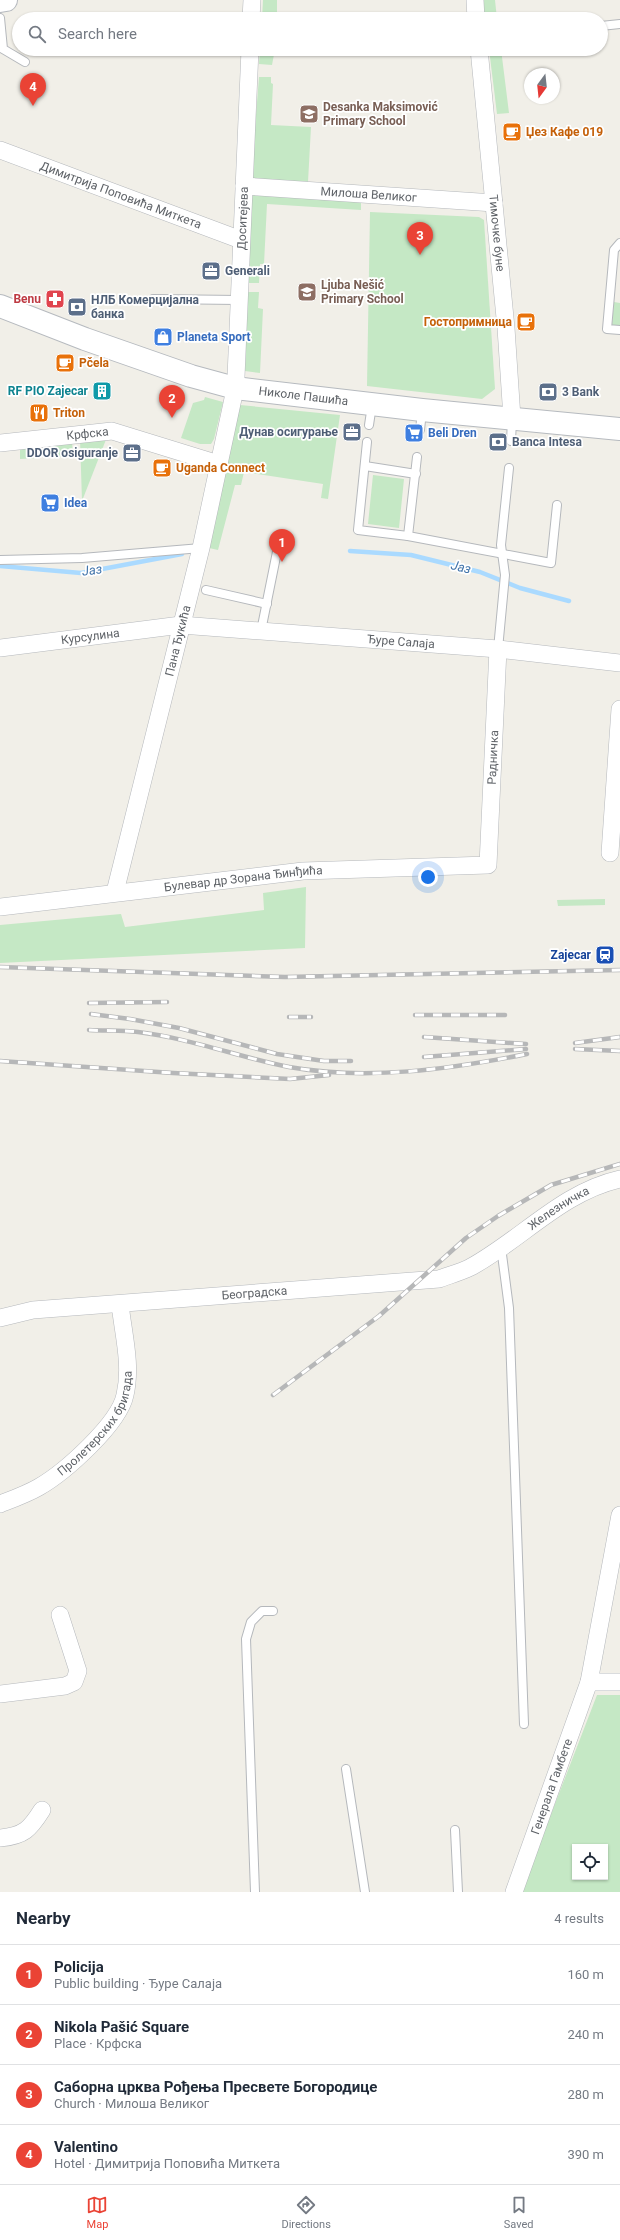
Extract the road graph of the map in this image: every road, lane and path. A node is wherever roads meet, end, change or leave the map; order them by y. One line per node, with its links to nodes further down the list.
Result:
1 (6, 0): 4 (street)
2 (252, 0): 5 (street)
3 (475, 0): 6 (street)
4 (0, 1)
5 (251, 12)
6 (476, 12)
7 (0, 18): 10 (lane)
8 (620, 24): 9 (lane)
9 (608, 25)
10 (12, 54)
11 (15, 56): 14 (lane)
12 (250, 56): 16 (street, Доситејева)
13 (480, 56): 17 (street, Тимочке буне)
14 (25, 62)
15 (0, 150): 18 (street, Димитрија Поповића Миткета)
16 (244, 186): 17 (street, Милоша Великог); 18 (street, Доситејева)
17 (494, 203): 25 (street, Тимочке буне)
18 (241, 240): 21 (street, Доситејева)
19 (620, 242): 23 (lane)
20 (152, 299): 21 (lane)
21 (239, 300): 24 (street, Доситејева)
22 (0, 306): 24 (street, Николе Пашића)
23 (620, 330)
24 (234, 388): 25 (street, Николе Пашића); 31 (street, Пана Ђукића)
25 (512, 418): 26 (street, Николе Пашића); 27 (lane)
26 (620, 429)
27 (512, 441)
28 (367, 442): 32 (lane)
29 (0, 443): 31 (street, Крфска)
30 (418, 458): 34 (lane)
31 (219, 464): 38 (street, Пана Ђукића)
32 (365, 466): 34 (lane); 36 (lane)
33 (509, 468): 39 (lane)
34 (416, 474): 36 (lane)
35 (556, 505): 39 (lane)
36 (408, 536): 39 (lane)
37 (280, 537): 42 (lane)
38 (200, 548): 40 (lane); 43 (street, Пана Ђукића)
39 (502, 554): 46 (lane)
40 (0, 560)
41 (206, 590): 42 (lane)
42 (267, 604): 44 (lane)
43 (181, 625): 44 (street, Ђуре Салаја); 45 (street, Курсулина); 51 (street, Пана Ђукића)
44 (261, 630): 46 (street, Ђуре Салаја)
45 (0, 648)
46 (498, 649): 47 (street, Ђуре Салаја); 50 (street, Радничка)
47 (620, 663)
48 (620, 709): 49 (street)
49 (610, 853)
50 (488, 865): 51 (street, Булевар др Зорана Ђинђића)
51 (115, 892): 52 (street, Булевар др Зорана Ђинђића)
52 (0, 907)
53 (620, 1179): 54 (street, Железничка)
54 (501, 1247): 55 (street, Београдска); 64 (lane)
55 (120, 1304): 56 (street, Београдска); 57 (street, Пролетерских бригада)
56 (0, 1318)
57 (0, 1504)
58 (620, 1516): 61 (street, Генерала Гамбете)
59 (272, 1610): 69 (lane)
60 (60, 1615): 63 (street)
61 (588, 1682): 62 (street); 72 (street, Генерала Гамбете)
62 (620, 1682)
63 (0, 1694)
64 (524, 1724)
65 (346, 1770): 70 (lane)
66 (42, 1810): 68 (street)
67 (456, 1830): 71 (lane)
68 (0, 1838)
69 (255, 1892)
70 (366, 1892)
71 (458, 1892)
72 (514, 1892)

